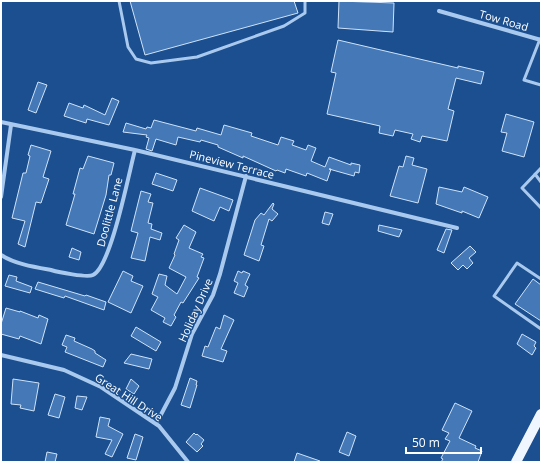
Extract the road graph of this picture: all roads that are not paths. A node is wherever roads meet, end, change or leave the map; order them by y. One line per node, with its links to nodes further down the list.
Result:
1 (119, 1): 2 (lane)
2 (305, 1)
3 (440, 11): 4 (street, Tow Road)
4 (541, 39): 5 (lane)
5 (541, 85)
6 (1, 122): 7 (street, Pineview Terrace)
7 (11, 125): 8 (street, Pineview Terrace); 13 (street)
8 (135, 150): 11 (street, Pineview Terrace); 16 (street, Doolittle Lane)
9 (541, 168): 10 (lane)
10 (535, 174): 12 (lane); 14 (lane)
11 (246, 176): 15 (street, Pineview Terrace); 21 (street, Holiday Drive)
12 (541, 182)
13 (1, 197)
14 (541, 208)
15 (457, 228)
16 (1, 255)
17 (541, 280): 18 (lane)
18 (541, 329)
19 (1, 355): 21 (street, Great Hill Drive)
20 (541, 414): 23 (main road)
21 (156, 424): 22 (street, Great Hill Drive)
22 (188, 462)
23 (516, 462)

